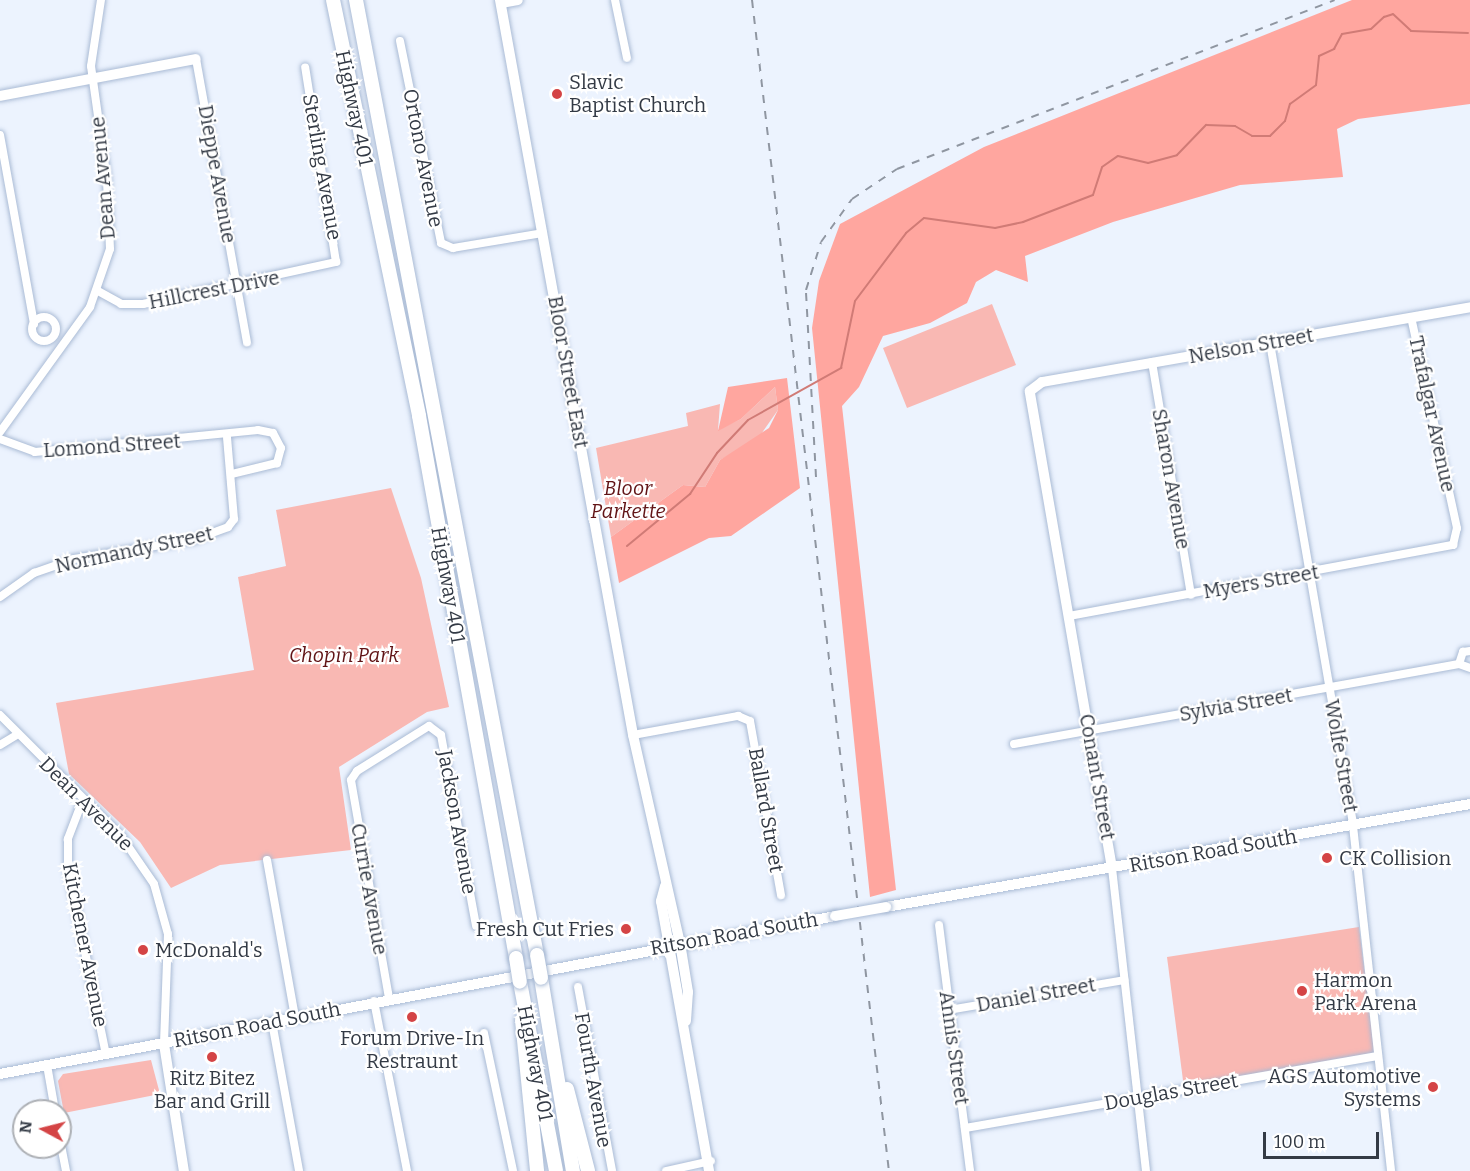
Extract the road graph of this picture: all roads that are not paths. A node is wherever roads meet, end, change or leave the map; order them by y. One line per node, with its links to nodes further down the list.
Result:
1 (101, 0): 11 (street, Dean Avenue)
2 (518, 0): 4 (main road)
3 (615, 0): 8 (street)
4 (501, 2): 14 (main road, Bloor Street East)
5 (357, 4): 59 (highway, Highway 401, bridge)
6 (334, 6): 56 (highway, Highway 401, bridge)
7 (400, 41): 14 (street, Ortono Avenue)
8 (627, 58)
9 (196, 59): 11 (main road); 16 (street, Dieppe Avenue)
10 (305, 67): 15 (street, Sterling Avenue)
11 (92, 78): 12 (main road); 17 (street, Dean Avenue)
12 (0, 96)
13 (0, 135): 20 (street)
14 (543, 232): 41 (main road, Bloor Street East)
15 (332, 266): 16 (street, Hillcrest Drive)
16 (237, 288): 17 (street, Hillcrest Drive); 21 (street, Dieppe Avenue)
17 (98, 291): 25 (street, Dean Avenue)
18 (1470, 307): 19 (main road, Nelson Street)
19 (1411, 317): 22 (main road, Nelson Street); 29 (street, Trafalgar Avenue)
20 (34, 324)
21 (247, 342)
22 (1270, 343): 23 (main road, Nelson Street); 30 (street, Wolfe Street)
23 (1152, 362): 24 (main road, Nelson Street); 31 (street, Sharon Avenue)
24 (1034, 387): 33 (main road, Conant Street)
25 (0, 432)
26 (227, 437): 27 (street, Lomond Street); 28 (street); 28 (street, Lomond Street)
27 (0, 439)
28 (232, 474): 32 (street, Normandy Street)
29 (1453, 545): 30 (street, Myers Street)
30 (1310, 574): 31 (street, Myers Street); 37 (street, Wolfe Street)
31 (1191, 595): 33 (street, Myers Street)
32 (0, 597)
33 (1069, 616): 39 (main road, Conant Street)
34 (1470, 651): 35 (street)
35 (1459, 664): 36 (street); 37 (street, Sylvia Street)
36 (1470, 668)
37 (1329, 688): 39 (street, Sylvia Street); 47 (street, Wolfe Street)
38 (0, 715): 40 (street, Dean Avenue)
39 (1089, 731): 42 (street, Sylvia Street); 49 (main road, Conant Street)
40 (18, 734): 43 (street); 45 (street, Dean Avenue)
41 (633, 735): 50 (street, Ballard Street); 53 (main road, Bloor Street East)
42 (1014, 744)
43 (0, 745)
44 (351, 780): 52 (street, Jackson Avenue); 57 (street, Currie Avenue)
45 (82, 802): 64 (street, Dean Avenue); 65 (street, Kitchener Avenue)
46 (1470, 804): 47 (main road, Ritson Road South)
47 (1353, 826): 49 (main road, Ritson Road South); 66 (street, Wolfe Street)
48 (267, 860): 61 (street)
49 (1112, 868): 53 (main road, Ritson Road South, bridge); 54 (street, Conant Street)
50 (781, 895)
51 (939, 925): 60 (street, Annis Street)
52 (476, 926)
53 (674, 945): 57 (main road, Ritson Road South); 72 (main road, Bloor Street East)
54 (1124, 980): 60 (street, Daniel Street); 69 (street, Conant Street)
55 (578, 987): 81 (street, Fourth Avenue)
56 (523, 997): 77 (highway); 78 (highway, Highway 401)
57 (388, 998): 58 (main road, Ritson Road South)
58 (374, 1001): 61 (main road, Ritson Road South); 75 (street)
59 (547, 1007): 79 (highway, Highway 401); 80 (highway)
60 (949, 1010): 71 (street, Annis Street)
61 (295, 1017): 62 (main road, Ritson Road South)
62 (272, 1022): 64 (main road, Ritson Road South); 74 (street)
63 (484, 1033): 76 (street)
64 (164, 1044): 65 (main road, Ritson Road South); 73 (main road)
65 (106, 1054): 67 (main road, Ritson Road South)
66 (1378, 1056): 69 (street, Douglas Street); 85 (street, Wolfe Street)
67 (47, 1065): 68 (main road, Ritson Road South); 70 (street)
68 (0, 1074)
69 (1138, 1097): 71 (street, Douglas Street); 84 (street, Conant Street)
70 (53, 1099)
71 (965, 1128): 83 (street, Annis Street)
72 (713, 1168): 82 (street)
73 (184, 1171)
74 (299, 1171)
75 (407, 1171)
76 (513, 1171)
77 (537, 1171)
78 (556, 1171)
79 (573, 1171)
80 (588, 1171)
81 (612, 1171)
82 (666, 1171)
83 (970, 1171)
84 (1146, 1171)
85 (1391, 1171)

